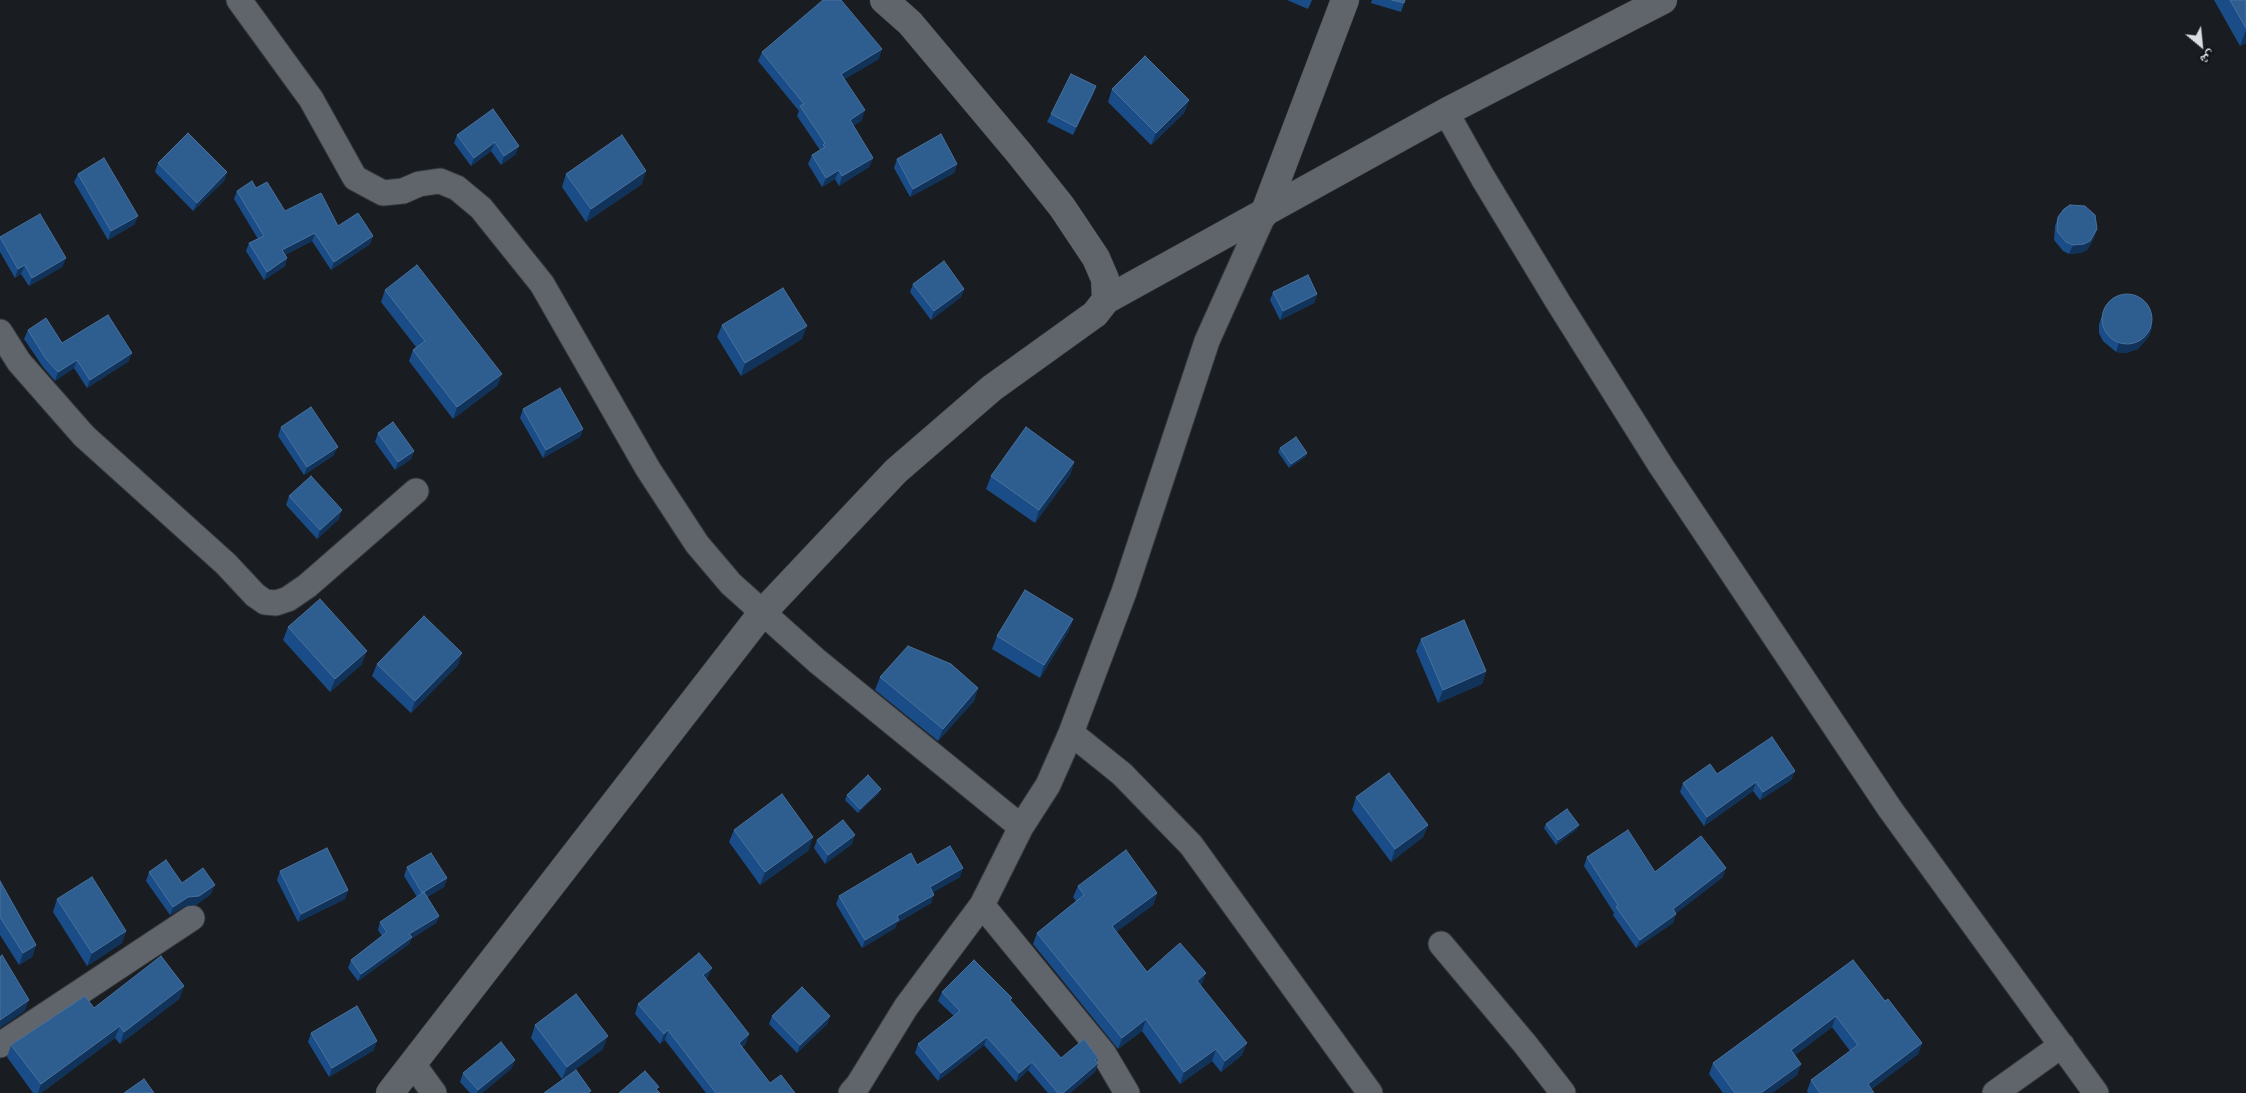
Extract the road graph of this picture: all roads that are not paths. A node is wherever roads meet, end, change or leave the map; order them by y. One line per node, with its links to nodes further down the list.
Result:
1 (239, 0): 10 (street)
2 (884, 0): 7 (street)
3 (1345, 0): 6 (street)
4 (1663, 0): 5 (street)
5 (1446, 112): 6 (street); 17 (street)
6 (1264, 214): 7 (street); 11 (street)
7 (1106, 300): 10 (street)
8 (0, 332): 9 (street)
9 (416, 491)
10 (762, 613): 12 (street); 18 (street)
11 (1071, 733): 12 (street); 23 (street)
12 (1021, 827): 13 (street)
13 (982, 905): 21 (street); 22 (street)
14 (192, 918): 16 (street)
15 (1441, 944): 24 (street)
16 (0, 1045)
17 (2062, 1045): 25 (street); 26 (street)
18 (413, 1064): 19 (street); 20 (street)
19 (390, 1093)
20 (434, 1093)
21 (850, 1093)
22 (1127, 1093)
23 (1370, 1093)
24 (1562, 1093)
25 (1994, 1093)
26 (2096, 1093)

